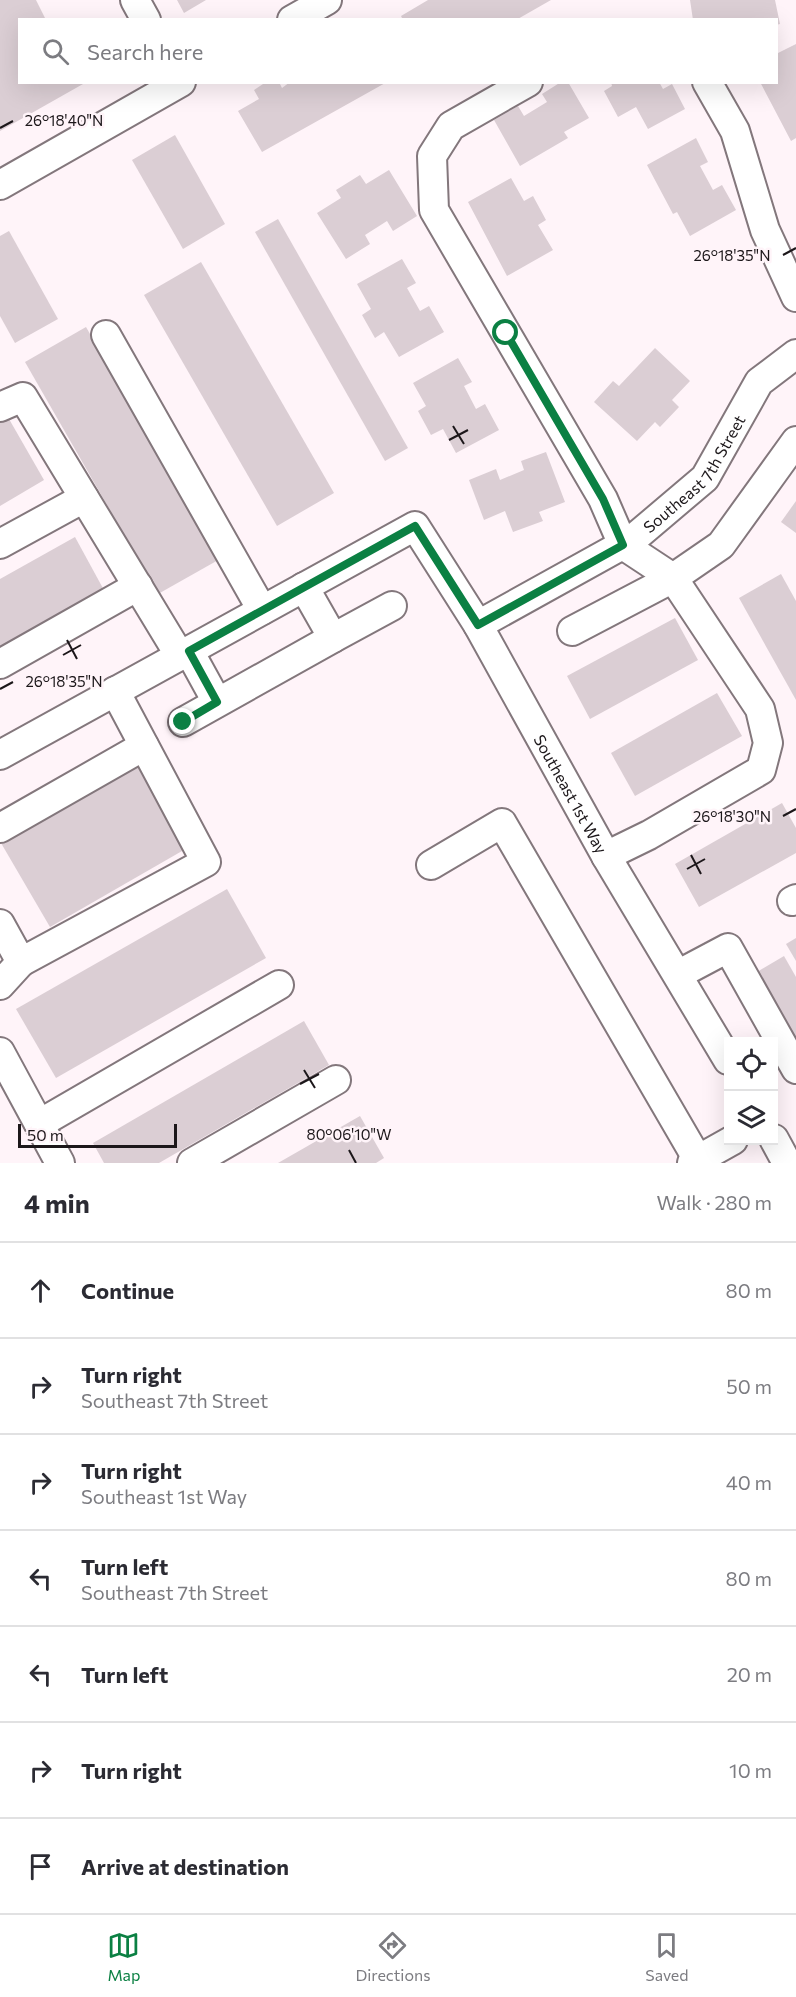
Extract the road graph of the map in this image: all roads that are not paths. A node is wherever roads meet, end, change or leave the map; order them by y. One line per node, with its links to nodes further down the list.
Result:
1 (135, 0): 3 (street)
2 (327, 0): 4 (street)
3 (145, 18)
4 (296, 18)
5 (177, 84): 8 (street)
6 (524, 84): 16 (street)
7 (708, 84): 9 (street)
8 (0, 184)
9 (796, 297)
10 (106, 335): 21 (street)
11 (796, 354): 16 (street, Southeast 7th Street)
12 (0, 407): 14 (street)
13 (796, 441): 17 (street)
14 (84, 498): 15 (street); 18 (street)
15 (0, 544)
16 (623, 545): 17 (street); 22 (street, Southeast 7th Street)
17 (673, 578): 23 (street); 33 (street)
18 (138, 586): 25 (street); 26 (street)
19 (304, 587): 21 (street); 22 (street, Southeast 1st Way); 24 (street)
20 (392, 606): 24 (street)
21 (262, 610): 25 (street)
22 (478, 625): 33 (street, Southeast 1st Way)
23 (572, 631)
24 (333, 638): 28 (street)
25 (184, 653): 27 (street); 28 (street)
26 (0, 664)
27 (115, 692): 30 (street); 31 (street)
28 (217, 702): 29 (street)
29 (183, 722)
30 (144, 746): 32 (street); 36 (street)
31 (0, 755)
32 (0, 828)
33 (606, 856): 37 (street, Southeast 1st Way)
34 (431, 865): 46 (street)
35 (0, 924): 36 (street)
36 (21, 962): 38 (street)
37 (679, 974): 40 (street, Southeast 1st Way); 42 (street)
38 (0, 985)
39 (279, 985): 44 (street)
40 (724, 1051)
41 (0, 1052): 44 (street)
42 (796, 1069)
43 (336, 1080): 48 (street)
44 (39, 1124): 47 (street)
45 (725, 1145): 46 (street)
46 (695, 1162)
47 (60, 1163)
48 (192, 1163)

